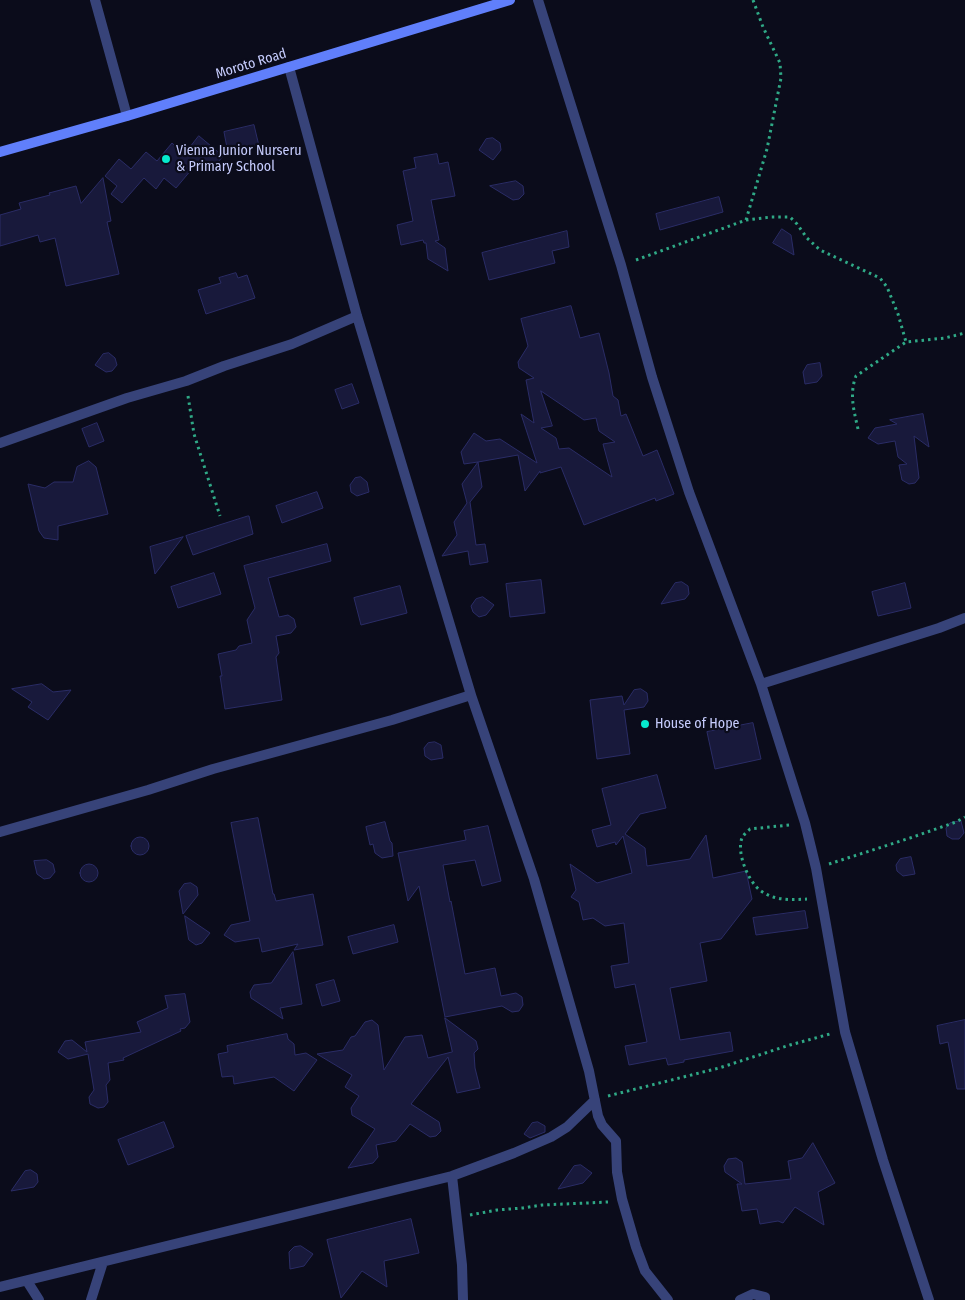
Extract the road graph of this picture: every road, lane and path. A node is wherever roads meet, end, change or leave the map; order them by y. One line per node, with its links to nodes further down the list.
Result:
1 (95, 0): 6 (street)
2 (510, 0): 5 (main road, Moroto Road)
3 (538, 0): 9 (street)
4 (753, 0): 8 (path)
5 (289, 67): 6 (main road, Moroto Road); 10 (street)
6 (127, 116): 7 (main road, Moroto Road)
7 (0, 152)
8 (746, 220): 9 (path); 12 (path)
9 (621, 265): 18 (street)
10 (357, 316): 13 (street); 19 (street)
11 (965, 333): 12 (path)
12 (906, 342): 14 (path)
13 (186, 381): 15 (street); 16 (path)
14 (858, 429)
15 (0, 443)
16 (220, 516)
17 (965, 618): 18 (street)
18 (761, 684): 21 (street)
19 (471, 696): 22 (street); 26 (street)
20 (965, 817): 23 (path)
21 (805, 823): 23 (street); 24 (path)
22 (0, 832)
23 (816, 868): 24 (street)
24 (822, 899): 25 (street)
25 (845, 1032): 26 (path); 39 (street)
26 (595, 1100): 27 (street); 28 (street)
27 (452, 1176): 29 (street); 30 (street)
28 (622, 1199): 29 (path); 36 (street)
29 (457, 1218): 35 (street)
30 (103, 1262): 31 (street); 34 (street)
31 (27, 1281): 32 (street); 33 (street)
32 (0, 1287)
33 (39, 1300)
34 (91, 1300)
35 (463, 1300)
36 (668, 1300)
37 (740, 1300): 38 (street)
38 (765, 1300)
39 (929, 1300)

